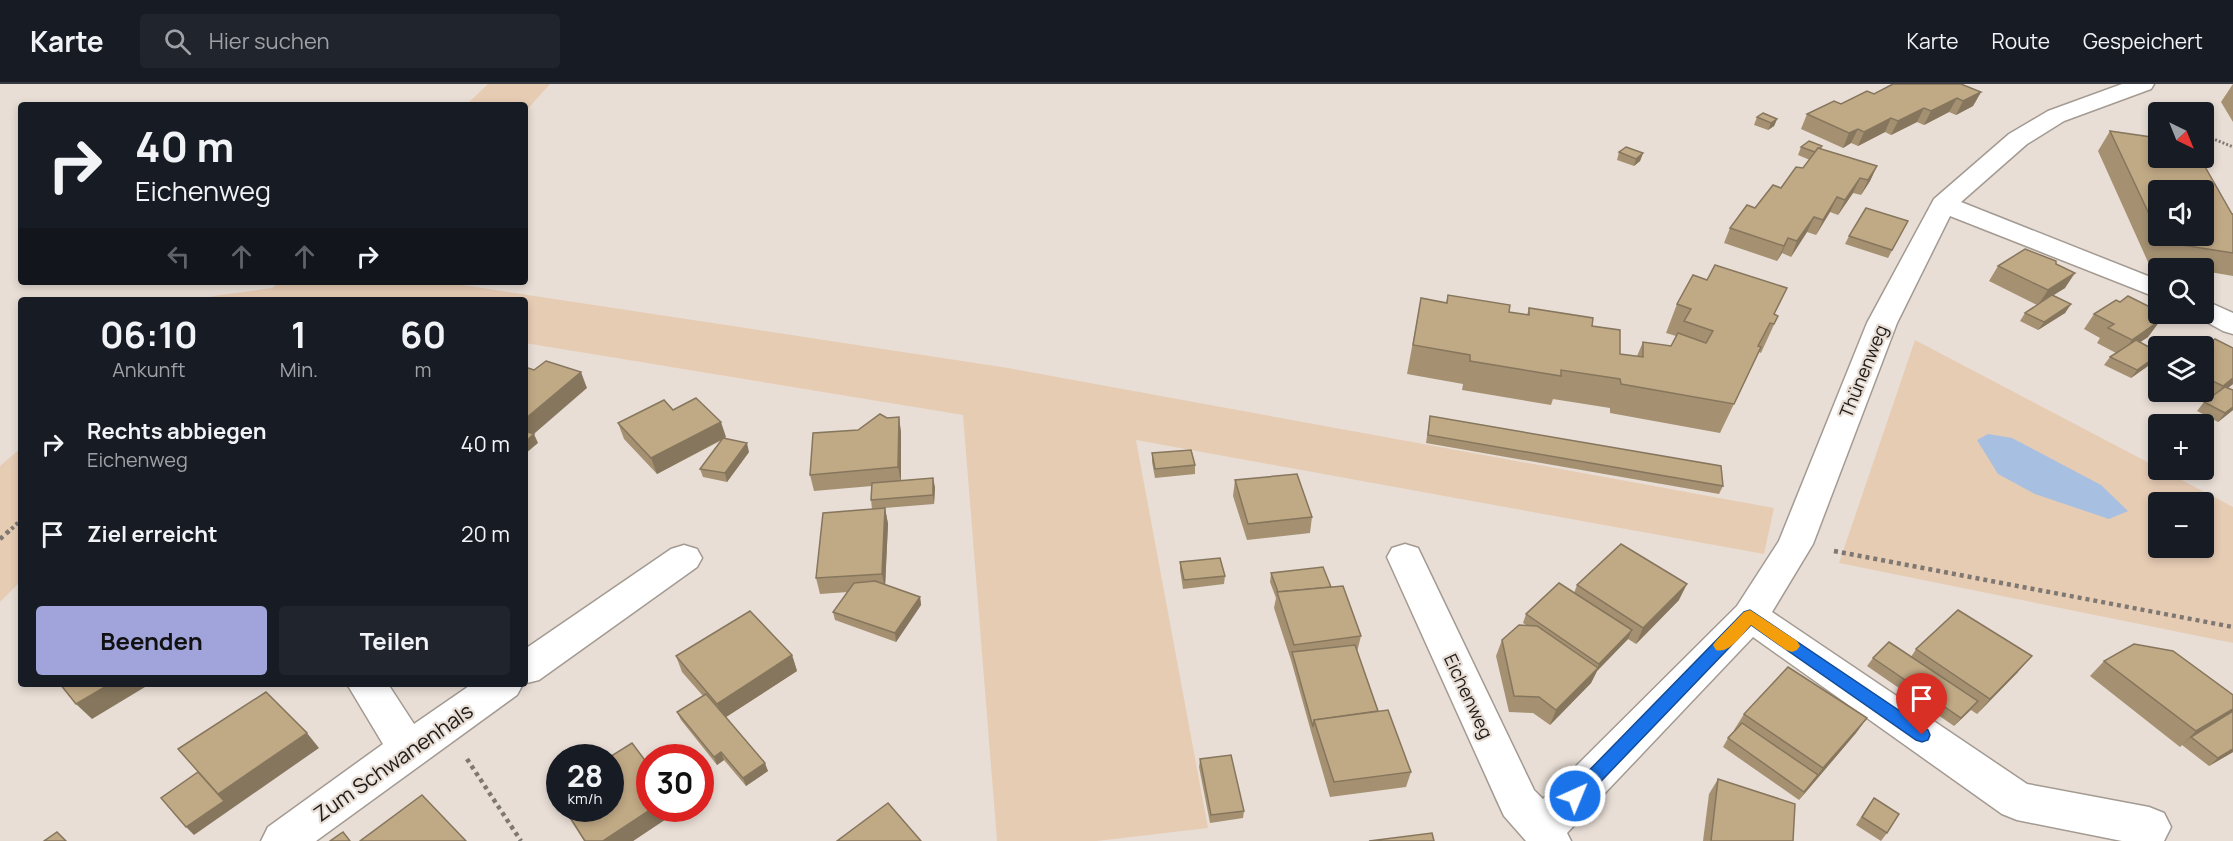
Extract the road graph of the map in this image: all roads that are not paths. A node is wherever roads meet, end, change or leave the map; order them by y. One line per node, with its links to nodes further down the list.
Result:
1 (2143, 84): 2 (street, Thünenweg)
2 (1943, 204): 3 (street); 6 (street, Thünenweg)
3 (2148, 286)
4 (2214, 315): 5 (street)
5 (2233, 325)
6 (1795, 544): 9 (street, Eichenweg)
7 (1405, 556): 15 (street, Eichenweg)
8 (684, 558): 10 (street)
9 (1750, 616): 14 (street); 15 (street, Eichenweg)
10 (528, 667)
11 (369, 687): 13 (street)
12 (499, 687): 13 (street, Zum Schwanenhals)
13 (409, 750): 16 (street, Zum Schwanenhals)
14 (2149, 827)
15 (1546, 835)
16 (283, 841)

